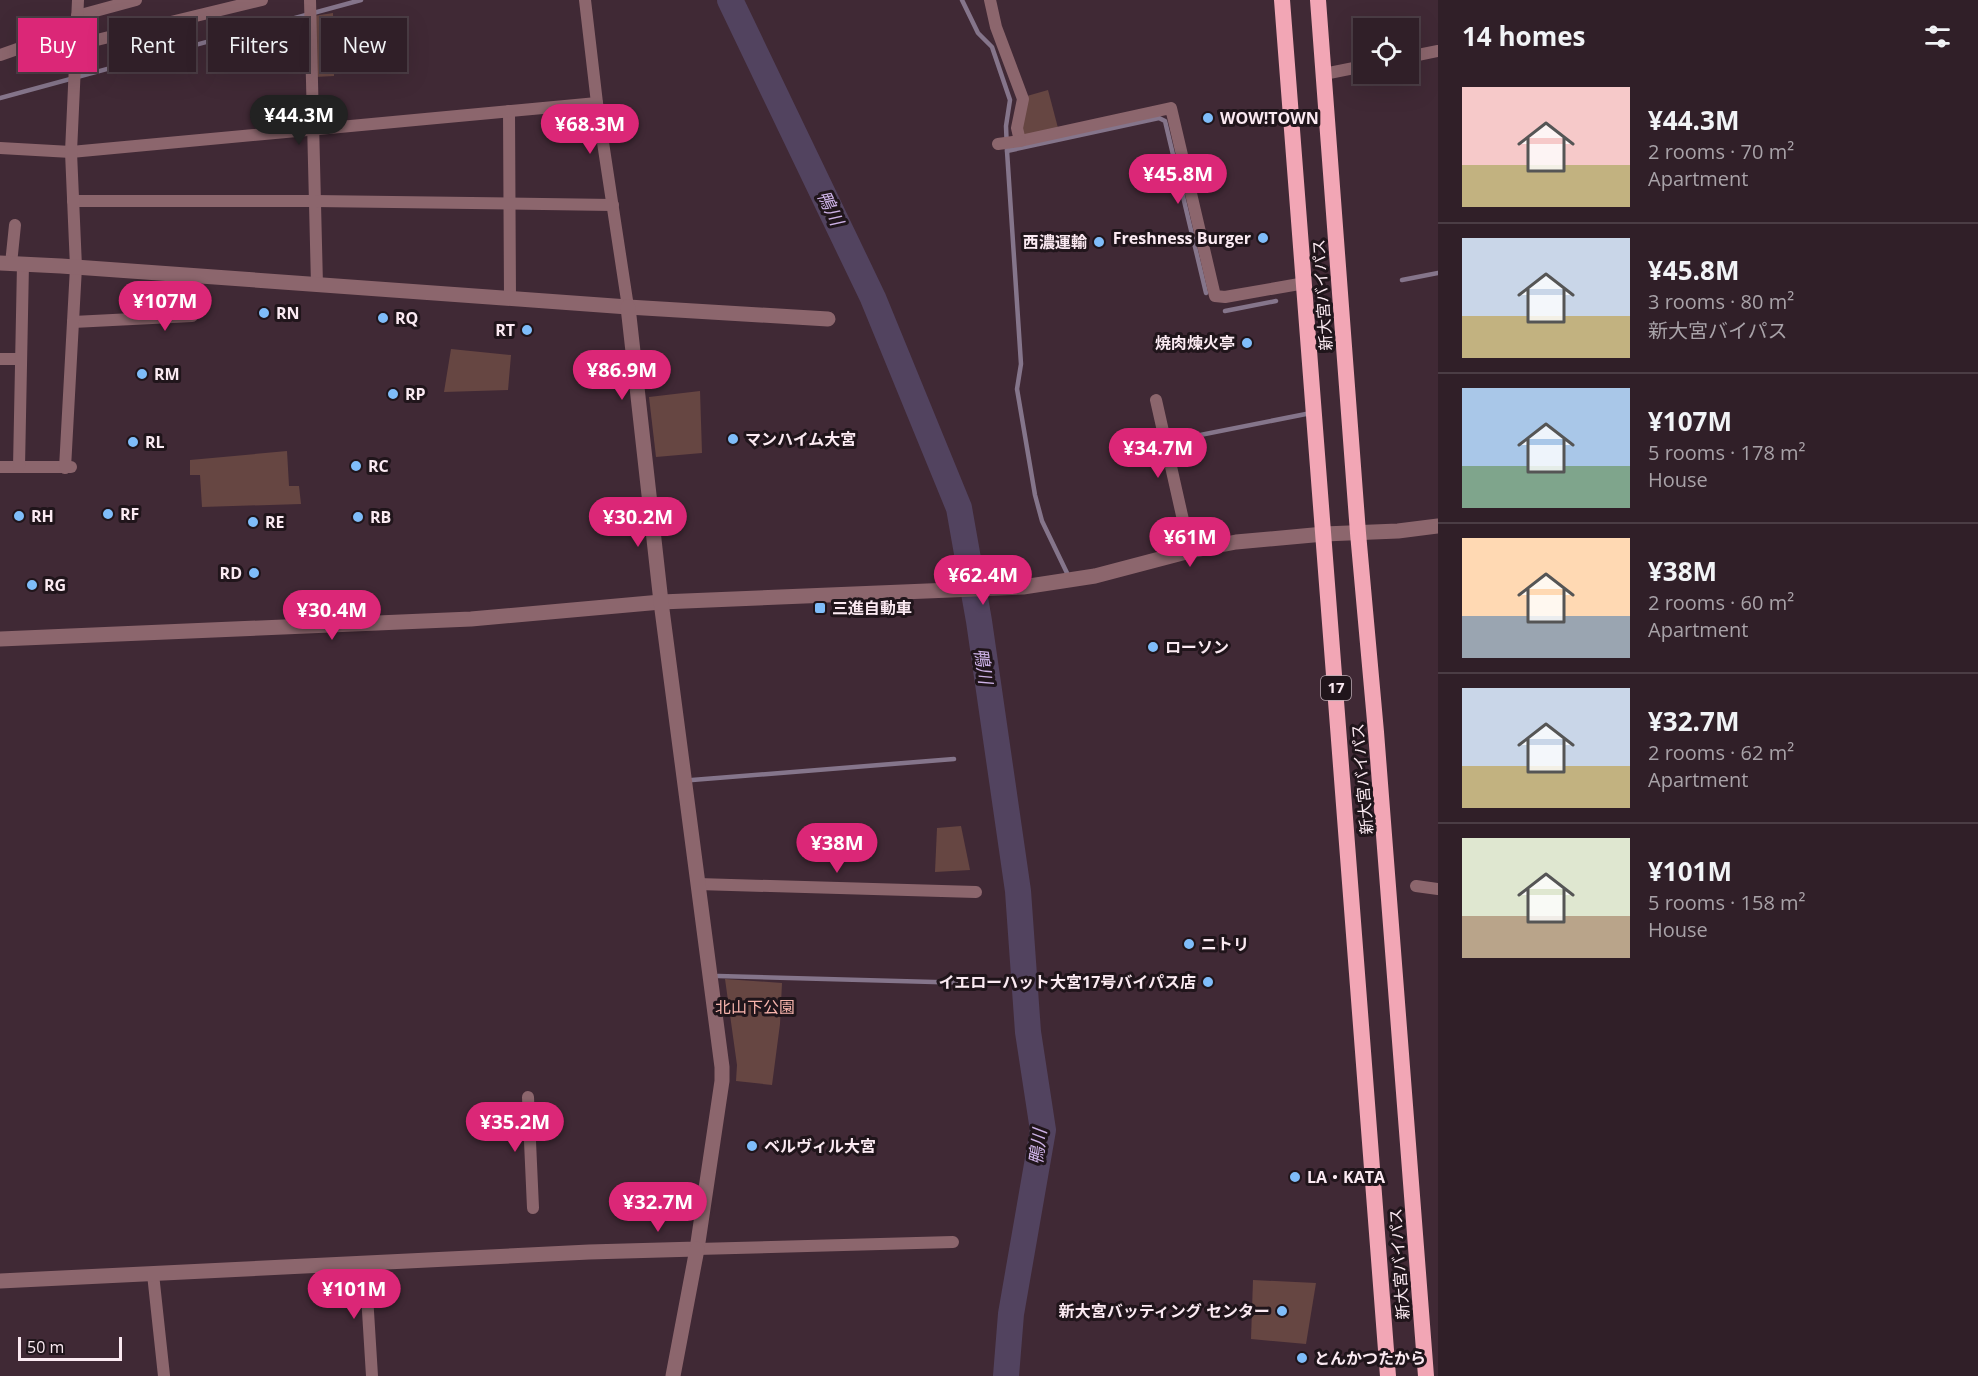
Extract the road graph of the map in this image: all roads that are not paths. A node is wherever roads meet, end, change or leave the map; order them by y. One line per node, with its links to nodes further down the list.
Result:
1 (78, 0): 9 (street)
2 (136, 0): 10 (street)
3 (262, 0): 11 (street)
4 (310, 0): 21 (street)
5 (585, 0): 19 (street)
6 (990, 0): 22 (street)
7 (1282, 0): 34 (highway, 新大宮バイパス / 17)
8 (1318, 0): 18 (highway, 新大宮バイパス / 17)
9 (77, 18)
10 (88, 18)
11 (97, 40)
12 (18, 47): 14 (street)
13 (1438, 51): 15 (street)
14 (0, 55)
15 (1419, 55)
16 (1353, 68): 18 (street)
17 (75, 72): 25 (street)
18 (1324, 74): 46 (highway, 新大宮バイパス / 17)
19 (597, 103): 20 (street); 29 (street)
20 (509, 111): 21 (street); 28 (street)
21 (314, 129): 25 (street); 27 (street)
22 (1020, 141): 23 (street); 34 (street)
23 (998, 144)
24 (0, 148): 25 (street)
25 (71, 152): 26 (street)
26 (73, 201): 27 (street); 32 (street)
27 (315, 201): 28 (street); 35 (street)
28 (508, 204): 29 (street); 36 (street)
29 (613, 205): 37 (street)
30 (15, 225): 31 (street)
31 (12, 264): 32 (street); 41 (street)
32 (76, 267): 33 (street); 39 (street)
33 (192, 275): 35 (street); 39 (street)
34 (1305, 283): 47 (highway, 新大宮バイパス / 17)
35 (317, 285): 36 (street)
36 (510, 298): 37 (street)
37 (628, 307): 38 (street); 49 (street)
38 (828, 319)
39 (73, 322): 44 (street)
40 (0, 359): 41 (street)
41 (21, 359): 44 (street)
42 (1156, 400): 48 (street)
43 (0, 466): 44 (street)
44 (19, 467)
45 (1438, 526): 46 (street)
46 (1358, 533): 47 (street); 66 (highway, 新大宮バイパス / 17)
47 (1324, 534): 48 (street); 65 (highway, 新大宮バイパス / 17)
48 (1190, 551): 49 (street)
49 (661, 602): 50 (street); 51 (street)
50 (0, 639)
51 (698, 884): 54 (street); 58 (street)
52 (1416, 886): 53 (street)
53 (1438, 889)
54 (976, 892)
55 (528, 1097): 56 (street)
56 (532, 1208)
57 (954, 1242): 58 (street)
58 (697, 1249): 59 (street); 64 (street)
59 (365, 1263): 60 (street); 63 (street)
60 (153, 1274): 61 (street); 62 (street)
61 (0, 1281)
62 (164, 1376)
63 (372, 1376)
64 (673, 1376)
65 (1388, 1376)
66 (1426, 1376)

